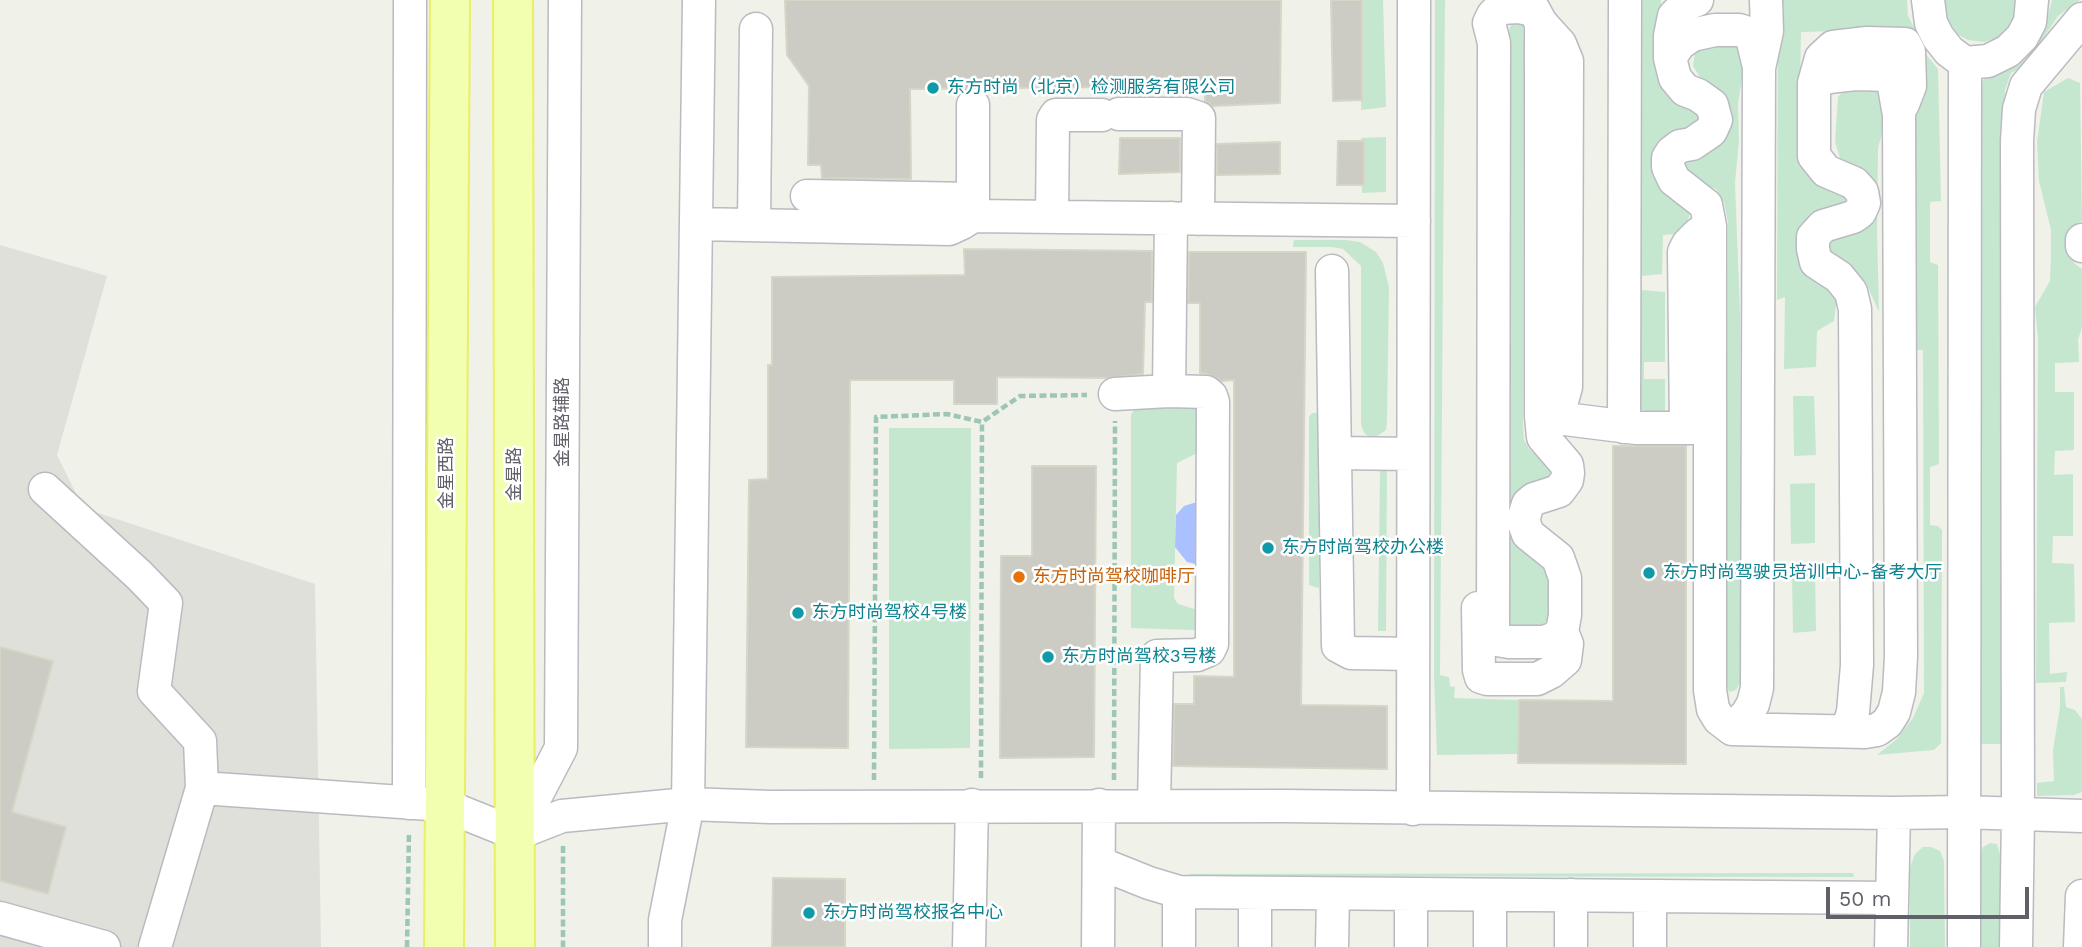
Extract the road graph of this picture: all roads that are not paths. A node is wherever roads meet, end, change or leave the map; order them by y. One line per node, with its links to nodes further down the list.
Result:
1 (410, 0): 40 (street)
2 (450, 0): 40 (main road, 金星西路)
3 (513, 0): 50 (main road, 金星路)
4 (565, 0): 50 (street, 金星路辅路)
5 (699, 0): 23 (street)
6 (1414, 0): 22 (street)
7 (1625, 0): 31 (street)
8 (1698, 0): 14 (street)
9 (1766, 0): 16 (street)
10 (1928, 0): 15 (street)
11 (2032, 0): 15 (street)
12 (2082, 19): 48 (street)
13 (756, 29): 24 (street)
14 (1670, 58): 16 (street); 32 (street)
15 (1965, 63): 46 (street)
16 (1759, 68): 37 (street)
17 (973, 105): 19 (street)
18 (807, 196): 19 (street)
19 (973, 208): 20 (street); 24 (street)
20 (1052, 217): 21 (street); 21 (street)
21 (1185, 218): 22 (street); 28 (street)
22 (1414, 221): 34 (street)
23 (696, 224): 24 (street); 41 (street)
24 (754, 225)
25 (2082, 240): 26 (street)
26 (2082, 246)
27 (1332, 271): 33 (street)
28 (1169, 391): 29 (street); 44 (street)
29 (1115, 394)
30 (1549, 417): 30 (street); 31 (street)
31 (1624, 427): 32 (street)
32 (1698, 428): 37 (street)
33 (1335, 453): 34 (street); 36 (street)
34 (1413, 454): 36 (street)
35 (45, 489): 39 (street)
36 (1413, 654): 45 (street)
37 (1732, 729): 38 (street)
38 (1847, 732): 38 (street)
39 (202, 788): 40 (street); 64 (street)
40 (427, 804): 50 (street); 65 (main road, 金星西路)
41 (688, 804): 42 (street); 50 (street); 67 (street)
42 (976, 805): 43 (street); 62 (street)
43 (1106, 805): 44 (street); 51 (street)
44 (1154, 805): 45 (street)
45 (1413, 808): 47 (street)
46 (1963, 812): 47 (street); 48 (street); 77 (street)
47 (1894, 813): 60 (street)
48 (2018, 815): 49 (street); 78 (street)
49 (2082, 816)
50 (516, 834): 66 (main road, 金星路)
51 (1099, 863): 52 (street); 68 (street)
52 (1179, 892): 53 (street); 69 (street)
53 (1255, 893): 54 (street); 70 (street)
54 (1333, 894): 55 (street); 71 (street)
55 (1411, 894): 56 (street); 72 (street)
56 (1490, 895): 57 (street); 73 (street)
57 (1571, 895): 58 (street); 74 (street)
58 (1650, 896): 60 (street); 75 (street)
59 (2082, 896): 79 (street)
60 (1891, 898): 76 (street)
61 (0, 918): 63 (street)
62 (962, 944)
63 (104, 947)
64 (155, 947)
65 (444, 947)
66 (515, 947)
67 (665, 947)
68 (1098, 947)
69 (1179, 947)
70 (1255, 947)
71 (1332, 947)
72 (1411, 947)
73 (1490, 947)
74 (1571, 947)
75 (1650, 947)
76 (1891, 947)
77 (1964, 947)
78 (2016, 947)
79 (2080, 947)

